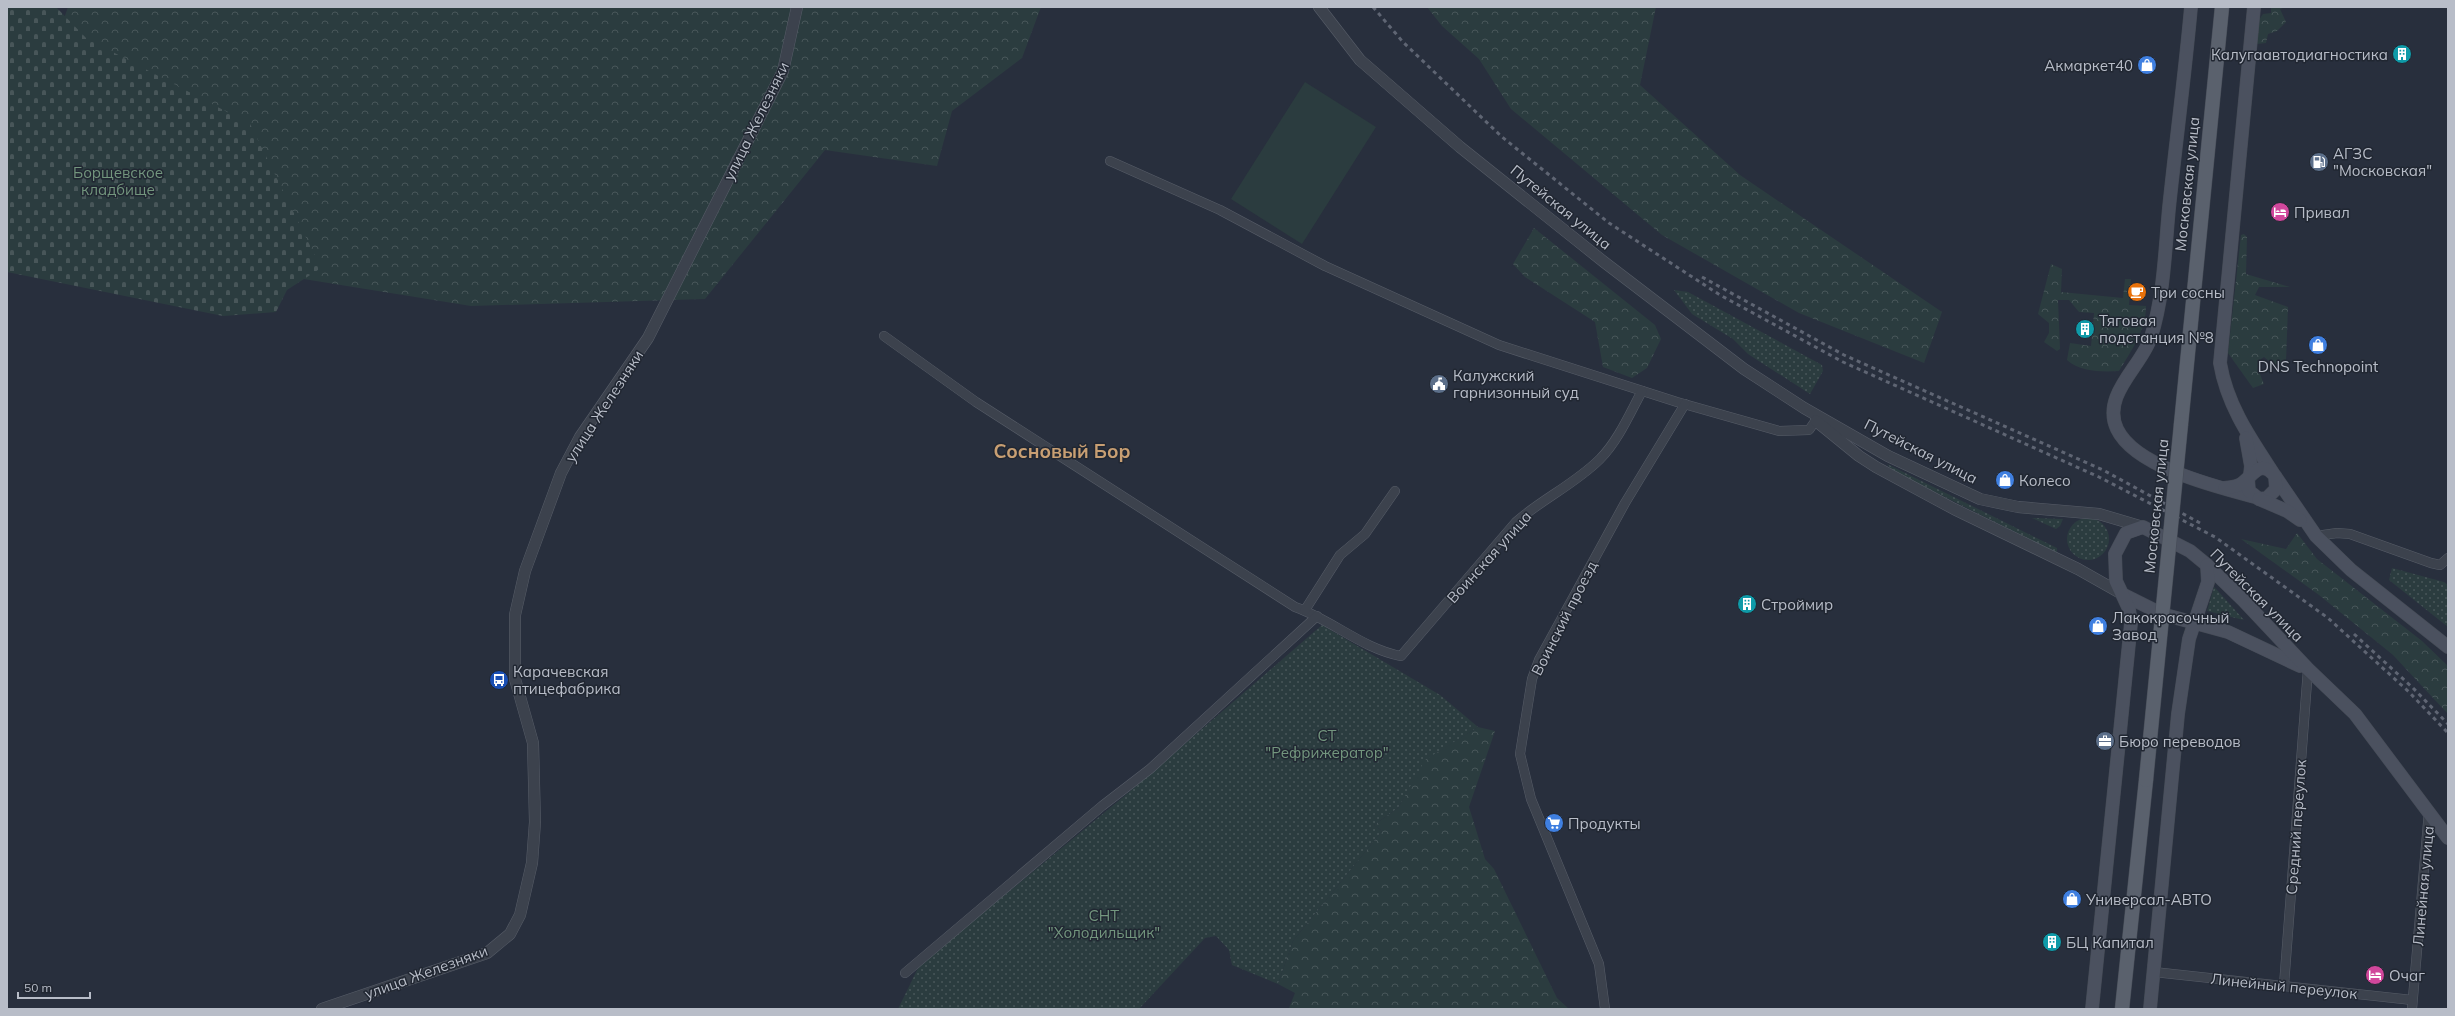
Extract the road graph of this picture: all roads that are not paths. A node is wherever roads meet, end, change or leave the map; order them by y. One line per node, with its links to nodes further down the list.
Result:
1 (797, 7): 34 (street, улица Железняки)
2 (1319, 7): 10 (street, Путейская улица)
3 (2191, 7): 15 (main road)
4 (2222, 7): 37 (main road, Московская улица, bridge)
5 (2254, 7): 12 (main road)
6 (1110, 161): 8 (street)
7 (884, 336): 23 (street)
8 (1642, 390): 9 (street); 24 (street, Воинская улица)
9 (1685, 404): 11 (street); 35 (street, Воинский проезд)
10 (1804, 408): 11 (street, Путейская улица); 18 (street, Путейская улица)
11 (1816, 420): 22 (street, Путейская улица)
12 (2243, 426): 13 (main road); 14 (main road)
13 (2274, 475): 14 (main road); 17 (main road); 19 (main road)
14 (2249, 477): 15 (main road); 17 (main road)
15 (2219, 488): 17 (main road)
16 (1395, 491): 23 (street)
17 (2257, 498): 19 (main road)
18 (2142, 527): 21 (main road, Путейская улица); 22 (main road)
19 (2311, 532): 20 (street); 26 (main road)
20 (2448, 558)
21 (2207, 565): 25 (main road); 27 (main road, Путейская улица)
22 (2124, 595): 25 (main road, Путейская улица); 36 (main road)
23 (1305, 610): 24 (street)
24 (1317, 616): 30 (street)
25 (2193, 624): 27 (main road, Путейская улица); 31 (main road)
26 (2448, 647)
27 (2308, 669): 28 (main road, Путейская улица); 32 (street, Средний переулок)
28 (2429, 811): 29 (main road, Путейская улица); 33 (street, Линейная улица)
29 (2448, 838)
30 (905, 972)
31 (2154, 972): 32 (street, Линейный переулок); 38 (main road)
32 (2284, 985): 33 (street, Линейный переулок)
33 (2412, 1005)
34 (322, 1009)
35 (1605, 1009)
36 (2092, 1009)
37 (2122, 1009)
38 (2150, 1009)

